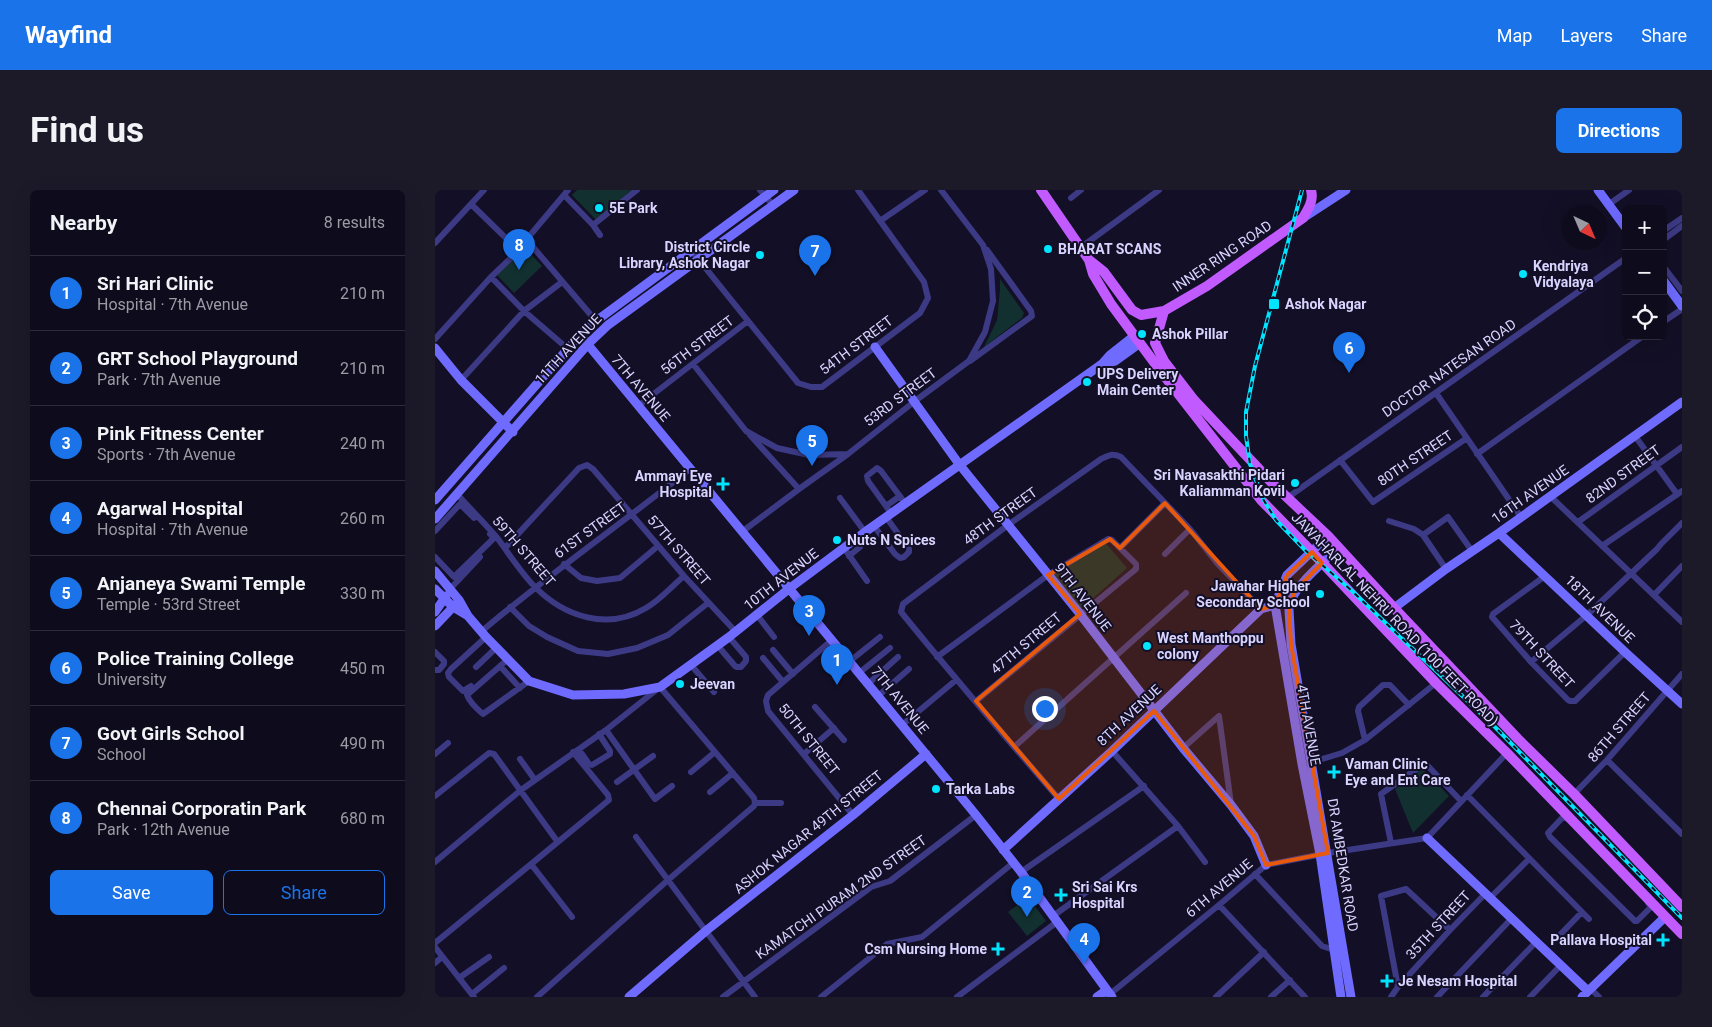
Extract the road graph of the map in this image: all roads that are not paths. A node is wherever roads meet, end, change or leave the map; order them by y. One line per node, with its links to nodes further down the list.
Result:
1 (484, 190): 20 (street)
2 (637, 190): 27 (street)
3 (774, 190): 17 (main road, 11TH AVENUE)
4 (794, 190): 22 (main road, 11TH AVENUE)
5 (858, 190): 25 (street, 54TH STREET)
6 (925, 190): 25 (street)
7 (941, 190): 34 (street, 53RD STREET)
8 (1041, 190): 35 (main road, INNER RING ROAD)
9 (1081, 190): 19 (street)
10 (1159, 190): 35 (street)
11 (1311, 190): 23 (main road)
12 (1346, 190): 23 (main road)
13 (1598, 190): 21 (main road)
14 (1614, 190): 18 (street)
15 (1629, 190): 18 (street)
16 (566, 192): 27 (street); 32 (street)
17 (763, 193): 22 (street); 37 (main road, 11TH AVENUE)
18 (1619, 197): 21 (street)
19 (1071, 198)
20 (471, 204): 33 (street); 36 (street)
21 (1608, 205): 26 (main road)
22 (773, 206): 38 (main road, 11TH AVENUE)
23 (1303, 218): 48 (main road, INNER RING ROAD)
24 (1682, 218): 29 (street)
25 (880, 221): 58 (street, 54TH STREET)
26 (1622, 223)
27 (593, 225): 30 (street)
28 (1682, 226): 31 (street)
29 (1667, 228)
30 (600, 235)
31 (1667, 237)
32 (527, 240): 36 (street); 43 (street)
33 (435, 244)
34 (983, 245): 61 (street, 53RD STREET); 61 (street)
35 (1080, 248): 39 (main road, INNER RING ROAD)
36 (518, 250): 42 (street)
37 (691, 250): 38 (street, 54TH STREET); 51 (main road, 11TH AVENUE)
38 (698, 259): 52 (street, 54TH STREET); 57 (main road, 11TH AVENUE)
39 (1089, 260): 46 (main road, INNER RING ROAD); 48 (main road, INNER RING ROAD)
40 (1622, 261): 64 (street, DOCTOR NATESAN ROAD)
41 (1667, 271): 45 (street)
42 (491, 277): 49 (street); 54 (street)
43 (562, 282): 49 (street); 51 (street)
44 (1667, 286): 47 (main road)
45 (1682, 291)
46 (1111, 304): 55 (main road, JAWAHARLAL NEHRU ROAD (100 FEET ROAD))
47 (1682, 307): 50 (street)
48 (1164, 310): 85 (main road, JAWAHARLAL NEHRU ROAD (100 FEET ROAD))
49 (524, 311): 60 (street); 63 (street)
50 (1667, 319)
51 (596, 321): 53 (main road, 11TH AVENUE)
52 (748, 322): 58 (street, 54TH STREET); 62 (street, 56TH STREET)
53 (580, 335): 57 (main road, 7TH AVENUE); 60 (main road, 11TH AVENUE)
54 (435, 339)
55 (1137, 339): 77 (main road, 10TH AVENUE); 112 (main road, JAWAHARLAL NEHRU ROAD (100 FEET ROAD))
56 (1637, 340): 75 (street)
57 (588, 344): 67 (main road, 7TH AVENUE); 70 (main road, 11TH AVENUE)
58 (875, 347): 65 (main road, 9TH AVENUE)
59 (435, 348): 63 (main road)
60 (568, 349): 68 (main road, 11TH AVENUE)
61 (969, 361): 65 (street, 53RD STREET)
62 (693, 364): 67 (street, 56TH STREET); 69 (street)
63 (461, 380): 68 (main road)
64 (1436, 392): 72 (street); 76 (street, DOCTOR NATESAN ROAD)
65 (915, 401): 74 (street, 53RD STREET); 77 (main road, 9TH AVENUE)
66 (1682, 402): 71 (main road, 16TH AVENUE)
67 (638, 406): 79 (main road, 7TH AVENUE)
68 (502, 422): 70 (main road); 86 (main road, 11TH AVENUE)
69 (746, 431): 74 (street); 80 (street)
70 (513, 432): 82 (main road, 11TH AVENUE)
71 (1635, 436): 78 (street); 83 (main road, 16TH AVENUE)
72 (1467, 438): 75 (street); 76 (street, 80TH STREET)
73 (1682, 447): 78 (street, 82ND STREET)
74 (848, 454): 80 (street, 53RD STREET)
75 (1477, 454): 91 (street)
76 (1340, 460): 85 (street, DOCTOR NATESAN ROAD)
77 (959, 464): 87 (main road, 10TH AVENUE); 96 (main road, 9TH AVENUE)
78 (1657, 465): 81 (street); 94 (street, 82ND STREET)
79 (690, 469): 90 (street, 61ST STREET); 100 (main road, 7TH AVENUE)
80 (799, 489): 100 (street, 53RD STREET)
81 (1680, 492): 107 (street)
82 (457, 494): 92 (main road, 11TH AVENUE); 105 (street, 59TH STREET)
83 (1550, 496): 91 (main road, 16TH AVENUE); 94 (street)
84 (840, 498): 101 (street)
85 (1287, 498): 104 (main road, JAWAHARLAL NEHRU ROAD (100 FEET ROAD))
86 (435, 500)
87 (903, 500): 89 (main road, 10TH AVENUE); 89 (street)
88 (1165, 503): 96 (street, 48TH STREET); 98 (street); 109 (street)
89 (888, 512): 97 (main road, 10TH AVENUE); 97 (street)
90 (632, 515): 106 (street, 57TH STREET); 108 (street, 57TH STREET); 117 (street, 61ST STREET)
91 (1521, 517): 102 (main road, 16TH AVENUE)
92 (435, 519)
93 (1389, 521): 103 (street)
94 (1578, 522): 107 (street)
95 (1682, 523): 121 (street)
96 (1008, 525): 122 (main road, 9TH AVENUE); 157 (street, 48TH STREET)
97 (874, 526): 101 (main road, 10TH AVENUE)
98 (1189, 529): 114 (street); 138 (street)
99 (435, 530): 115 (street)
100 (743, 531): 127 (main road, 7TH AVENUE)
101 (865, 532): 111 (main road, 10TH AVENUE)
102 (1499, 533): 113 (main road, 16TH AVENUE); 124 (main road, 18TH AVENUE)
103 (1423, 535): 113 (street); 119 (street)
104 (1328, 536): 110 (main road, JAWAHARLAL NEHRU ROAD (100 FEET ROAD)); 112 (main road)
105 (498, 539): 108 (street, 59TH STREET); 129 (street)
106 (658, 546): 117 (street); 123 (street, 57TH STREET)
107 (1602, 546): 121 (street)
108 (505, 548): 126 (street, 59TH STREET)
109 (1120, 548): 122 (street); 140 (street, 47TH STREET)
110 (1339, 548): 116 (main road, DR AMBEDKAR ROAD); 137 (main road, JAWAHARLAL NEHRU ROAD (100 FEET ROAD))
111 (846, 552): 125 (street); 127 (main road, 10TH AVENUE)
112 (1312, 552): 116 (main road, JAWAHARLAL NEHRU ROAD (100 FEET ROAD)); 135 (main road)
113 (1472, 552): 119 (main road, 16TH AVENUE)
114 (1165, 554)
115 (435, 557)
116 (1322, 563): 174 (main road, JAWAHARLAL NEHRU ROAD (100 FEET ROAD)); 205 (main road, DR AMBEDKAR ROAD)
117 (564, 564): 126 (street, 61ST STREET)
118 (1682, 566): 131 (street)
119 (1446, 569): 137 (main road, 16TH AVENUE)
120 (435, 571): 129 (main road)
121 (1631, 574): 131 (street); 142 (street)
122 (1048, 575): 140 (main road, 9TH AVENUE); 157 (street)
123 (684, 576): 126 (street, 59TH STREET); 133 (street, 57TH STREET)
124 (1545, 576): 142 (main road, 18TH AVENUE); 161 (street, 79TH STREET)
125 (867, 581)
126 (535, 587): 136 (street, 61ST STREET)
127 (790, 588): 141 (main road, 10TH AVENUE); 149 (main road, 7TH AVENUE)
128 (435, 589): 132 (main road)
129 (450, 589): 132 (main road); 134 (main road)
130 (1186, 594): 159 (street)
131 (1654, 596): 143 (street)
132 (445, 599): 134 (main road); 139 (main road)
133 (708, 603): 136 (street); 146 (street, 57TH STREET)
134 (456, 604): 144 (main road); 145 (main road, 10TH AVENUE)
135 (1275, 605): 138 (main road, 8TH AVENUE); 233 (main road, 4TH AVENUE)
136 (510, 607): 145 (street, 61ST STREET)
137 (1394, 608): 215 (main road, JAWAHARLAL NEHRU ROAD (100 FEET ROAD))
138 (1261, 609): 185 (main road, 8TH AVENUE)
139 (435, 612)
140 (1080, 614): 159 (main road, 9TH AVENUE); 181 (street, 47TH STREET)
141 (757, 615): 146 (main road, 10TH AVENUE); 147 (street)
142 (1587, 615): 155 (main road, 18TH AVENUE); 161 (street)
143 (1682, 621)
144 (435, 626)
145 (484, 634): 151 (main road, 10TH AVENUE); 170 (street, 61ST STREET)
146 (733, 634): 150 (main road, 10TH AVENUE); 150 (street, 57TH STREET)
147 (774, 637)
148 (880, 637): 160 (street)
149 (832, 640): 160 (main road, 7TH AVENUE); 168 (street)
150 (718, 646): 163 (main road, 10TH AVENUE)
151 (497, 648): 162 (main road, 10TH AVENUE); 164 (street)
152 (890, 648): 167 (street)
153 (773, 650): 168 (street)
154 (435, 652): 166 (street)
155 (1625, 652): 161 (street, 79TH STREET); 178 (main road, 18TH AVENUE)
156 (898, 657): 175 (street)
157 (937, 657): 171 (street)
158 (763, 658): 173 (street)
159 (1113, 660): 185 (main road, 9TH AVENUE); 193 (street)
160 (850, 661): 167 (main road, 7TH AVENUE)
161 (1531, 662)
162 (504, 663): 172 (main road, 10TH AVENUE); 177 (street); 177 (street)
163 (691, 665): 176 (main road, 10TH AVENUE); 179 (street)
164 (476, 667)
165 (909, 669): 180 (street)
166 (435, 670)
167 (859, 672): 175 (main road, 7TH AVENUE)
168 (793, 674): 173 (street)
169 (1682, 674): 178 (street, 86TH STREET)
170 (480, 678)
171 (957, 680): 181 (street); 186 (street)
172 (529, 682): 176 (main road, 10TH AVENUE); 177 (street)
173 (783, 682): 199 (street, 50TH STREET)
174 (1436, 683): 183 (street); 201 (main road, JAWAHARLAL NEHRU ROAD (100 FEET ROAD))
175 (868, 684): 180 (main road, 7TH AVENUE)
176 (660, 687): 188 (street); 196 (street)
177 (520, 688)
178 (1668, 690): 182 (main road, 18TH AVENUE); 204 (street, 86TH STREET)
179 (714, 692)
180 (878, 696): 186 (main road, 7TH AVENUE)
181 (976, 701): 193 (street)
182 (1682, 704)
183 (1409, 705): 191 (street); 191 (street)
184 (815, 707): 187 (street)
185 (1154, 711): 194 (main road, 9TH AVENUE); 195 (main road, 8TH AVENUE)
186 (902, 725): 200 (main road, 7TH AVENUE)
187 (834, 728): 190 (street); 199 (street)
188 (606, 730): 189 (street); 206 (street)
189 (599, 734): 198 (street); 198 (street)
190 (844, 740)
191 (1365, 740): 205 (street)
192 (448, 743): 197 (street)
193 (1014, 747): 218 (street)
194 (1183, 748): 222 (main road, 9TH AVENUE); 222 (street)
195 (1112, 751): 212 (street); 218 (main road, 8TH AVENUE)
196 (715, 752): 207 (street); 208 (street)
197 (435, 754)
198 (575, 754): 209 (street); 230 (street)
199 (804, 754): 223 (street, 50TH STREET)
200 (926, 754): 223 (main road, ASHOK NAGAR 49TH STREET); 224 (main road, 7TH AVENUE)
201 (1507, 754): 216 (street); 226 (main road, JAWAHARLAL NEHRU ROAD (100 FEET ROAD))
202 (653, 756): 206 (street)
203 (520, 759): 209 (street)
204 (1607, 760): 215 (street, 86TH STREET); 227 (street)
205 (1312, 762): 233 (main road, DR AMBEDKAR ROAD)
206 (634, 770): 210 (street); 211 (street)
207 (691, 772)
208 (733, 773): 214 (street); 221 (street)
209 (535, 780): 213 (street)
210 (617, 782)
211 (672, 786)
212 (1144, 786): 225 (street); 240 (street)
213 (521, 790): 217 (street); 230 (street); 235 (street)
214 (710, 792)
215 (1574, 794): 246 (main road, JAWAHARLAL NEHRU ROAD (100 FEET ROAD))
216 (1467, 795): 219 (street); 234 (street)
217 (435, 796)
218 (1059, 799): 232 (main road, 8TH AVENUE)
219 (1461, 801): 229 (street); 231 (street)
220 (781, 802): 221 (street)
221 (755, 803): 242 (street)
222 (1231, 805): 239 (main road, 9TH AVENUE)
223 (853, 815): 253 (main road, ASHOK NAGAR 49TH STREET)
224 (976, 815): 232 (main road, 7TH AVENUE); 268 (street, KAMATCHI PURAM 2ND STREET)
225 (1178, 826): 236 (street); 251 (street)
226 (1579, 829): 243 (main road, JAWAHARLAL NEHRU ROAD (100 FEET ROAD)); 243 (street)
227 (1682, 834)
228 (636, 836): 242 (street)
229 (1427, 838): 231 (street, 6TH AVENUE); 244 (main road)
230 (557, 841): 238 (street)
231 (1391, 843): 233 (street, 6TH AVENUE)
232 (1003, 850): 237 (main road, 7TH AVENUE)
233 (1324, 853): 239 (street, 6TH AVENUE); 260 (main road, 4TH AVENUE); 285 (main road, DR AMBEDKAR ROAD)
234 (1529, 859): 244 (street, 35TH STREET); 247 (street)
235 (435, 862)
236 (1205, 862)
237 (1013, 863): 240 (main road, 7TH AVENUE); 278 (street)
238 (531, 864): 248 (street); 258 (street)
239 (1266, 865): 241 (street, 6TH AVENUE)
240 (1021, 872): 251 (main road, 7TH AVENUE)
241 (1255, 874): 245 (street, 6TH AVENUE); 260 (street)
242 (668, 880): 253 (street); 274 (street)
243 (1639, 892): 249 (main road, JAWAHARLAL NEHRU ROAD (100 FEET ROAD))
244 (1490, 894): 250 (main road); 254 (street, 35TH STREET)
245 (1219, 905): 261 (street); 272 (street, 6TH AVENUE)
246 (1682, 907)
247 (1582, 912): 252 (street); 256 (street)
248 (572, 917)
249 (1665, 917): 255 (main road, JAWAHARLAL NEHRU ROAD (100 FEET ROAD)); 271 (main road)
250 (1512, 918): 257 (main road); 287 (street)
251 (1055, 919): 272 (main road, 7TH AVENUE); 279 (street)
252 (1589, 919)
253 (707, 930): 268 (street); 275 (main road, ASHOK NAGAR 49TH STREET)
254 (1450, 930): 270 (street, 35TH STREET); 270 (street)
255 (1682, 934)
256 (1555, 940)
257 (1536, 942): 265 (main road); 288 (street)
258 (435, 943)
259 (435, 947): 262 (street)
260 (1333, 950): 284 (main road, 4TH AVENUE)
261 (1264, 952): 269 (street); 281 (street)
262 (442, 957): 264 (street); 267 (street)
263 (489, 957): 267 (street)
264 (435, 963)
265 (1561, 965): 271 (main road); 289 (street)
266 (503, 968): 273 (street)
267 (459, 978): 273 (street)
268 (743, 980): 276 (street, KAMATCHI PURAM 2ND STREET); 277 (street)
269 (1290, 980): 282 (street); 283 (street)
270 (1397, 987): 286 (street, 35TH STREET)
271 (1587, 992): 290 (street)
272 (1110, 994): 280 (main road)
273 (473, 996)
274 (537, 997)
275 (629, 997)
276 (723, 997)
277 (755, 997)
278 (821, 997)
279 (957, 997)
280 (1097, 997)
281 (1215, 997)
282 (1271, 997)
283 (1305, 997)
284 (1341, 997)
285 (1351, 997)
286 (1391, 997)
287 (1437, 997)
288 (1483, 997)
289 (1530, 997)
290 (1599, 997)

